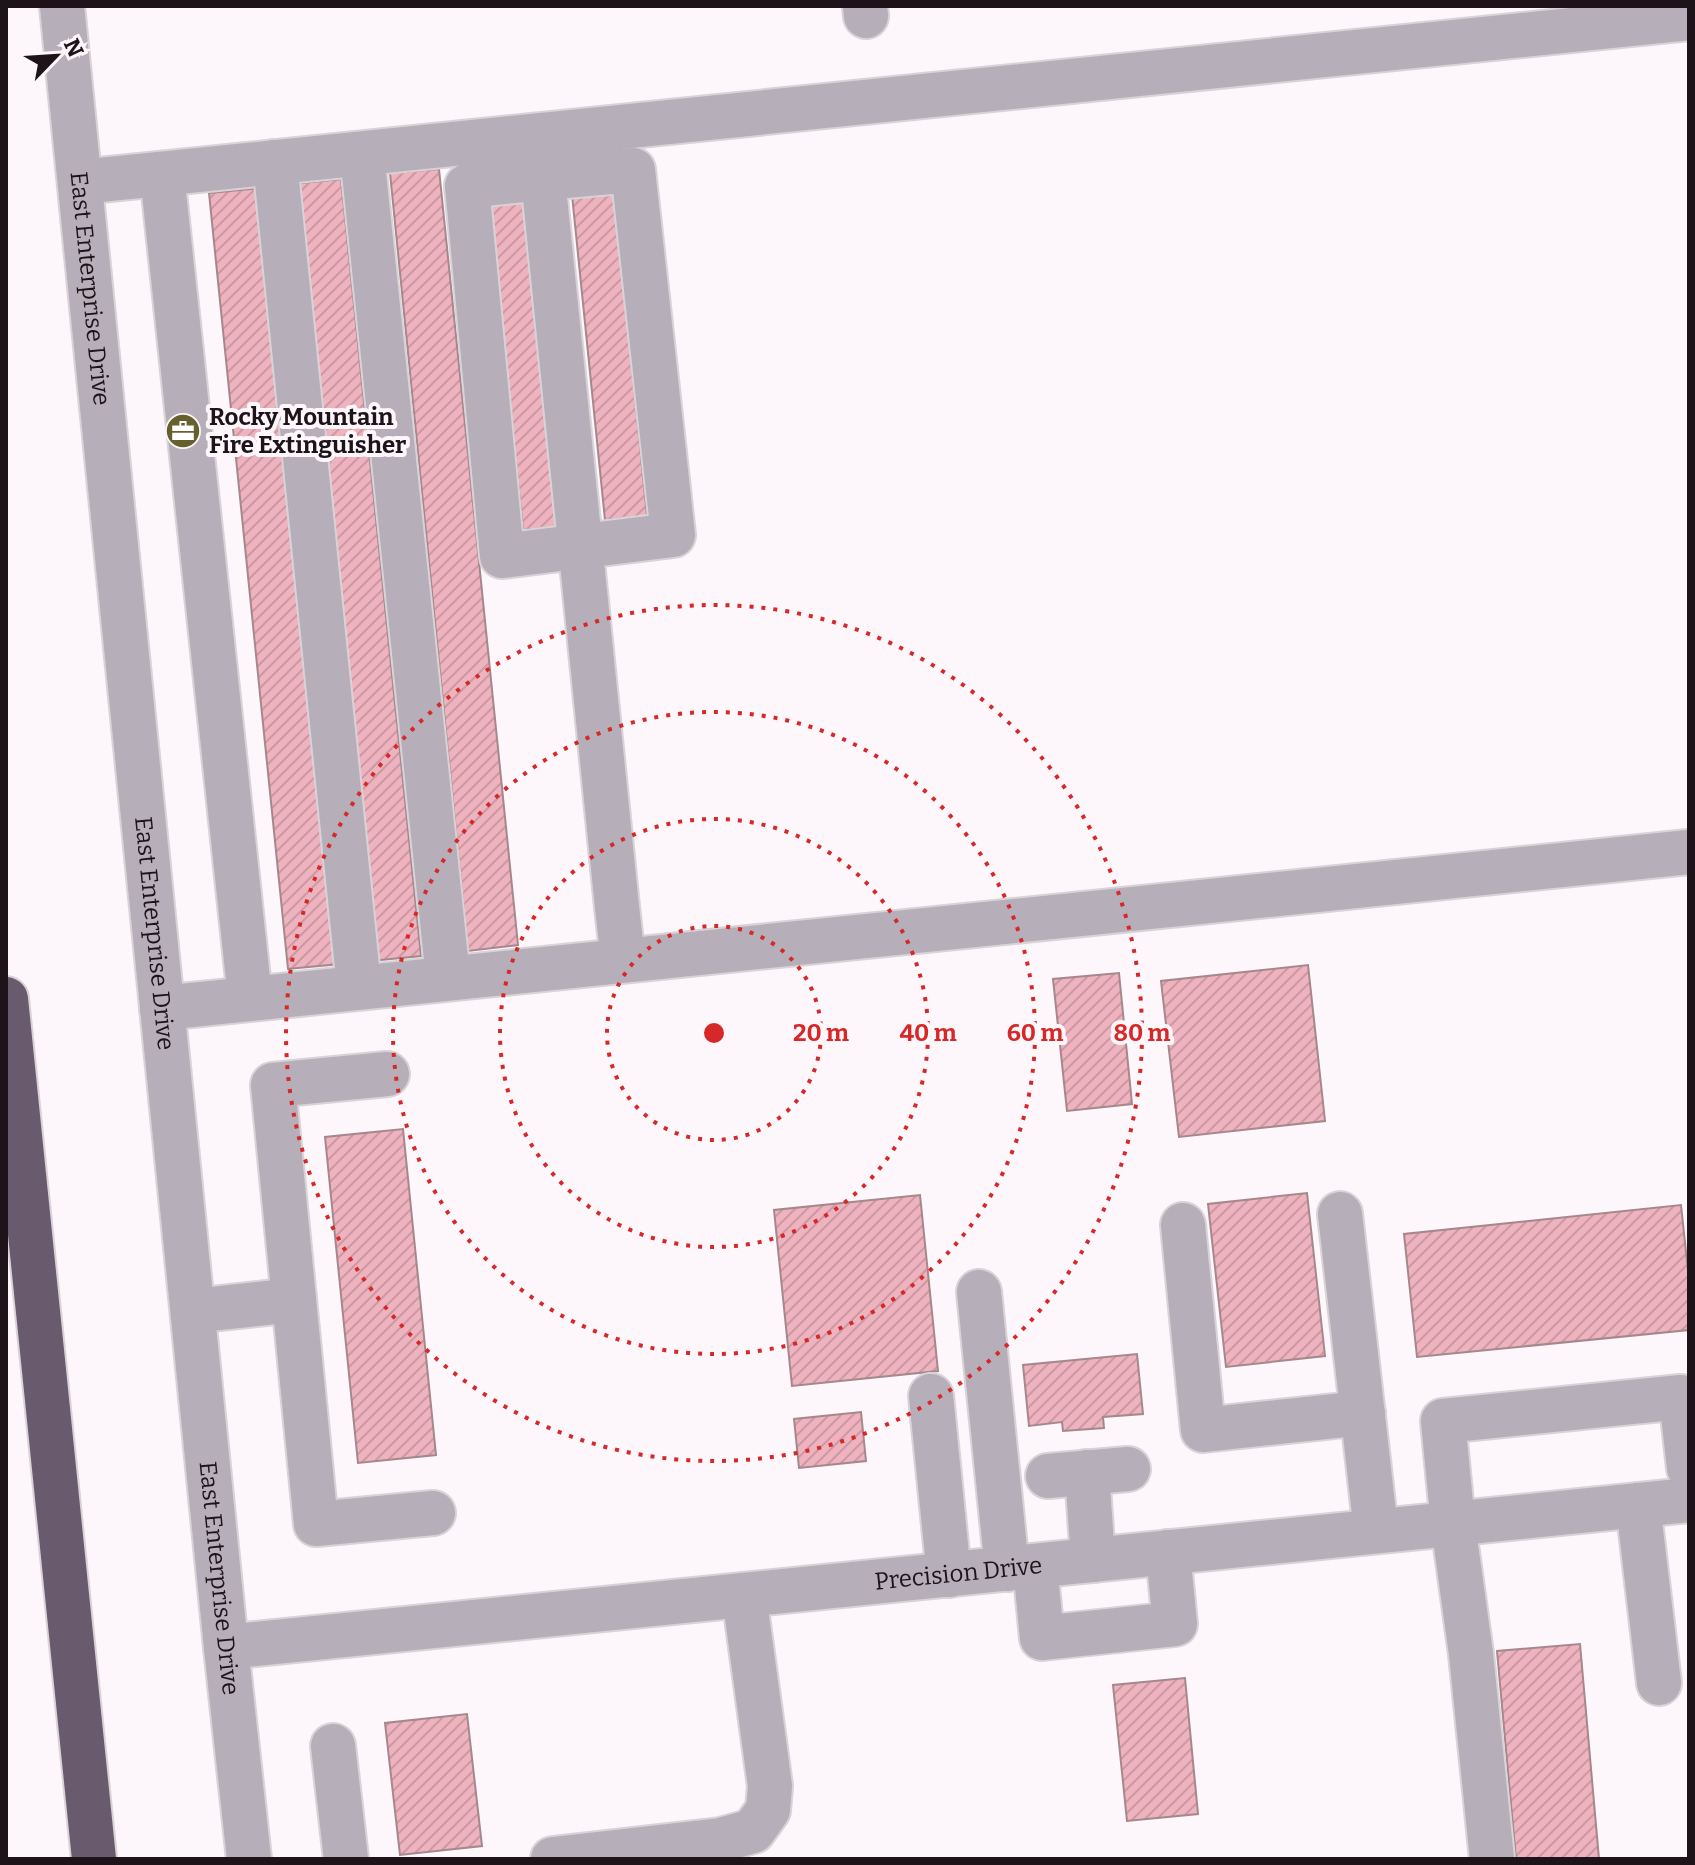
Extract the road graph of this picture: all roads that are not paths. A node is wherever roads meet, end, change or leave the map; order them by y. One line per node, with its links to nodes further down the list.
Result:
1 (62, 6): 7 (street, East Enterprise Drive)
2 (1689, 18): 3 (street)
3 (362, 154): 4 (street); 11 (street)
4 (275, 162): 5 (street); 12 (street)
5 (162, 174): 7 (street); 13 (street)
6 (543, 178): 8 (street); 8 (street); 8 (street)
7 (80, 182): 15 (street, East Enterprise Drive)
8 (581, 546): 10 (street)
9 (1689, 852): 10 (street)
10 (623, 960): 11 (street)
11 (448, 978): 12 (street)
12 (359, 987): 13 (street)
13 (250, 998): 15 (street)
14 (6, 999): 39 (highway)
15 (162, 1008): 21 (street, East Enterprise Drive)
16 (387, 1074): 20 (street)
17 (1340, 1214): 23 (street)
18 (1183, 1225): 23 (street)
19 (979, 1292): 33 (street)
20 (294, 1300): 21 (street); 28 (street)
21 (193, 1311): 36 (street, East Enterprise Drive)
22 (931, 1396): 34 (street)
23 (1363, 1413): 30 (street)
24 (1689, 1468): 29 (street)
25 (1088, 1472): 32 (street)
26 (1689, 1500): 27 (street, Precision Drive)
27 (1638, 1505): 29 (street, Precision Drive); 37 (street)
28 (433, 1513)
29 (1453, 1524): 30 (street, Precision Drive); 43 (street)
30 (1376, 1531): 31 (street, Precision Drive)
31 (1168, 1552): 32 (street, Precision Drive); 33 (street)
32 (1093, 1560): 33 (street, Precision Drive)
33 (1021, 1567): 34 (street, Precision Drive)
34 (949, 1575): 35 (street, Precision Drive)
35 (744, 1595): 36 (street, Precision Drive); 42 (street)
36 (226, 1647): 40 (street, East Enterprise Drive)
37 (1659, 1683)
38 (333, 1746): 41 (street)
39 (94, 1859)
40 (249, 1859)
41 (346, 1859)
42 (553, 1859)
43 (1492, 1859)

